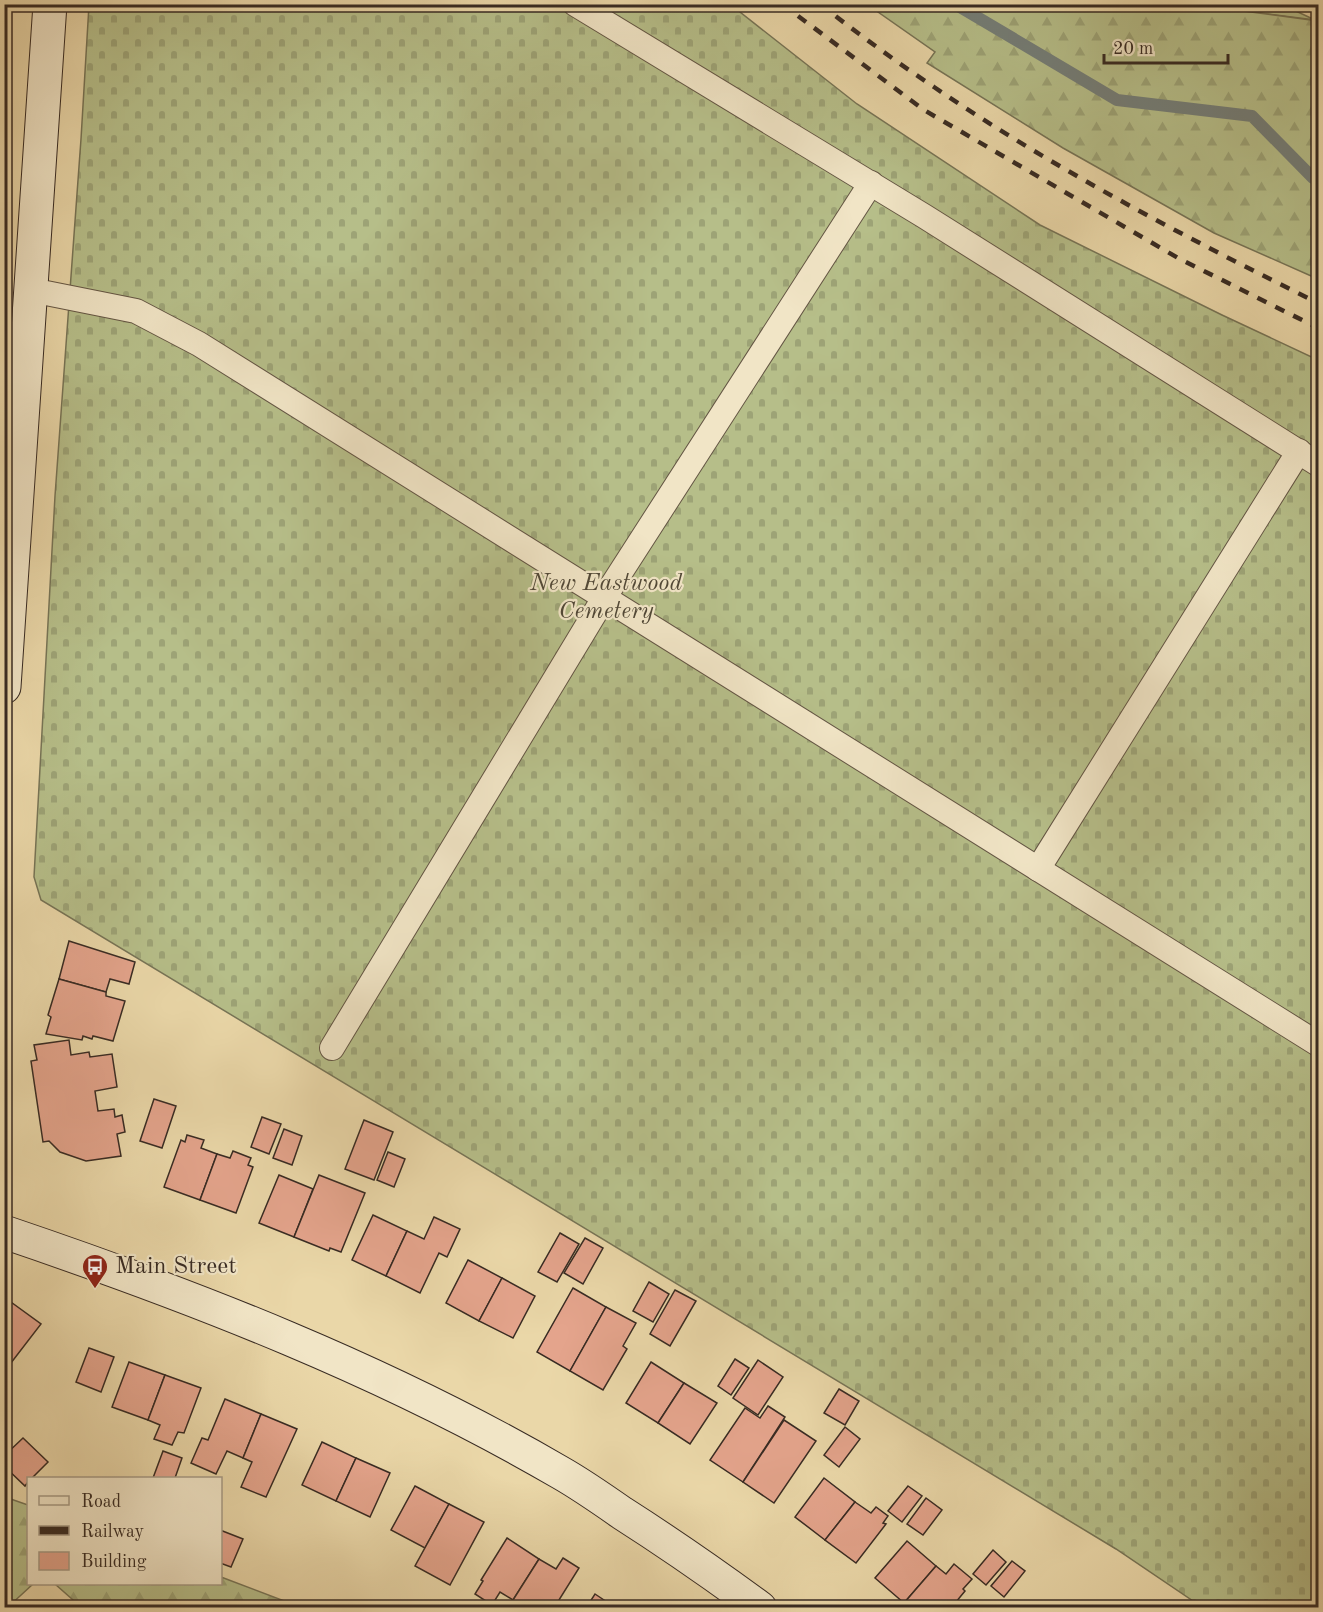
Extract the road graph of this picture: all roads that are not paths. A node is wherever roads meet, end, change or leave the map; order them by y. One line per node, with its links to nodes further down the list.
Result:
1 (50, 4): 4 (street)
2 (575, 4): 3 (lane)
3 (871, 183): 5 (lane); 6 (lane)
4 (31, 290): 6 (lane); 7 (street)
5 (1309, 458): 8 (lane)
6 (604, 598): 8 (lane); 10 (lane)
7 (4, 687)
8 (1038, 869): 9 (lane)
9 (1318, 1044)
10 (332, 1048)
11 (4, 1232): 12 (street)
12 (760, 1608)

